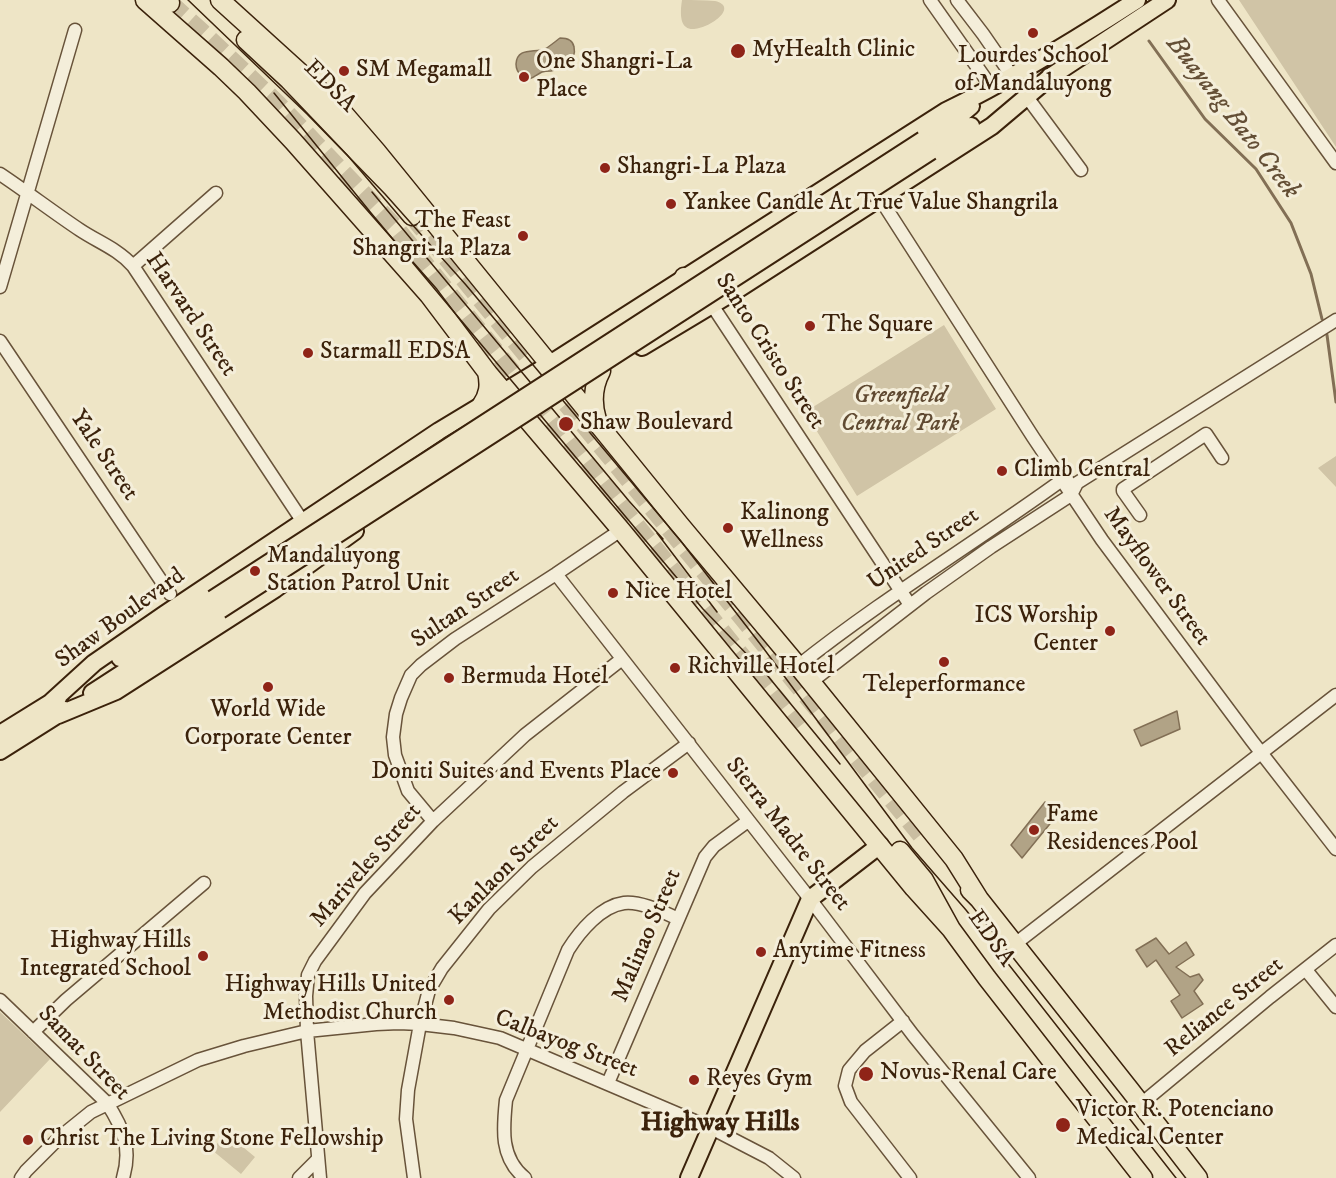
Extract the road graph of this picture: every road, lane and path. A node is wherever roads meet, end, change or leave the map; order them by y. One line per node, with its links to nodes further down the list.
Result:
1 (145, 0): 31 (highway)
2 (204, 0): 21 (highway, EDSA)
3 (220, 0): 32 (highway)
4 (930, 0): 12 (street)
5 (957, 0): 10 (street)
6 (1137, 0): 10 (main road)
7 (1167, 0): 11 (main road, Shaw Boulevard)
8 (1218, 0): 15 (street)
9 (75, 30): 18 (street)
10 (1012, 76): 12 (main road)
11 (1050, 77): 13 (main road, Shaw Boulevard); 14 (main road)
12 (992, 88): 14 (main road); 22 (main road)
13 (1027, 97): 16 (street); 20 (main road, Shaw Boulevard)
14 (927, 145): 55 (main road, Shaw Boulevard, bridge)
15 (1336, 164)
16 (1080, 170)
17 (0, 174): 18 (street, Harvard Street)
18 (28, 193): 23 (street, Harvard Street); 25 (street)
19 (216, 193): 23 (street)
20 (879, 197): 26 (main road, Shaw Boulevard); 40 (street, Mayflower Street)
21 (412, 216)
22 (710, 261): 24 (main road); 26 (main road)
23 (133, 267): 44 (street, Harvard Street)
24 (688, 275): 27 (street, Santo Cristo Street); 32 (highway)
25 (0, 287)
26 (732, 293): 27 (main road, Shaw Boulevard)
27 (712, 304): 30 (main road, Shaw Boulevard); 48 (street, Santo Cristo Street)
28 (1336, 320): 41 (street)
29 (0, 341): 49 (street, Yale Street)
30 (601, 371): 32 (main road, Shaw Boulevard); 36 (highway)
31 (488, 372): 33 (highway); 34 (highway)
32 (560, 377): 33 (main road, Shaw Boulevard); 35 (highway); 36 (highway)
33 (504, 392): 34 (main road, Shaw Boulevard); 35 (highway)
34 (481, 406): 37 (main road, Shaw Boulevard)
35 (522, 413): 39 (highway); 45 (highway)
36 (598, 424): 52 (highway)
37 (402, 456): 39 (main road); 44 (main road, Shaw Boulevard)
38 (1222, 458): 43 (street)
39 (417, 480): 46 (highway)
40 (1062, 480): 41 (street); 42 (street, Mayflower Street); 48 (street, United Street)
41 (1077, 483): 42 (street)
42 (1071, 495): 50 (street, United Street); 60 (street, Mayflower Street)
43 (1140, 515)
44 (297, 526): 46 (main road); 55 (main road, Shaw Boulevard)
45 (621, 530): 47 (street, Sultan Street); 64 (highway)
46 (313, 551): 55 (main road, Shaw Boulevard)
47 (556, 574): 51 (street, Sierra Madre Street); 61 (street, Sultan Street)
48 (900, 590): 50 (street, Santo Cristo Street); 52 (street, United Street)
49 (170, 594)
50 (910, 605): 53 (street, United Street)
51 (622, 659): 58 (street, Sierra Madre Street); 61 (street, Mariveles Street)
52 (805, 660): 53 (highway)
53 (818, 676): 68 (highway)
54 (1336, 695): 60 (street)
55 (54, 709): 57 (main road, Shaw Boulevard); 59 (main road, Shaw Boulevard)
56 (799, 727): 70 (highway, EDSA)
57 (0, 734)
58 (689, 743): 62 (street, Sierra Madre Street); 77 (street, Kanlaon Street)
59 (0, 751)
60 (1262, 754): 65 (street, Mayflower Street); 71 (street)
61 (433, 821): 78 (street, Mariveles Street)
62 (748, 821): 67 (street, Sierra Madre Street); 69 (street, Malinao Street)
63 (925, 840): 68 (highway, EDSA)
64 (880, 845): 67 (main road); 70 (highway)
65 (1336, 849)
66 (204, 883): 79 (street)
67 (810, 899): 76 (street, Sierra Madre Street); 84 (main road)
68 (979, 899): 71 (highway, EDSA)
69 (678, 918): 80 (street); 81 (street, Malinao Street)
70 (951, 929): 96 (highway, EDSA)
71 (1015, 944): 83 (highway, EDSA)
72 (1336, 945): 73 (street, Reliance Street)
73 (1306, 970): 75 (street); 83 (street, Reliance Street)
74 (0, 1000): 79 (street, Samat Street)
75 (1336, 1007)
76 (903, 1021): 94 (street); 95 (street, Sierra Madre Street)
77 (420, 1024): 78 (street, Calbayog Street); 80 (street, Calbayog Street); 90 (street, Kanlaon Street)
78 (307, 1031): 82 (street, Calbayog Street); 85 (street, Mariveles Street)
79 (33, 1032): 82 (street, Samat Street)
80 (526, 1049): 81 (street, Calbayog Street); 91 (street)
81 (608, 1083): 84 (street, Calbayog Street)
82 (107, 1103): 87 (street, Calbayog Street); 88 (street, Samat Street)
83 (1141, 1104): 97 (highway, EDSA)
84 (711, 1128): 92 (main road); 93 (street, Calbayog Street)
85 (318, 1159): 86 (street); 89 (street, Mariveles Street)
86 (301, 1177)
87 (21, 1178)
88 (123, 1178)
89 (320, 1178)
90 (414, 1178)
91 (525, 1178)
92 (689, 1178)
93 (794, 1178)
94 (910, 1178)
95 (1029, 1178)
96 (1143, 1178)
97 (1198, 1178)

